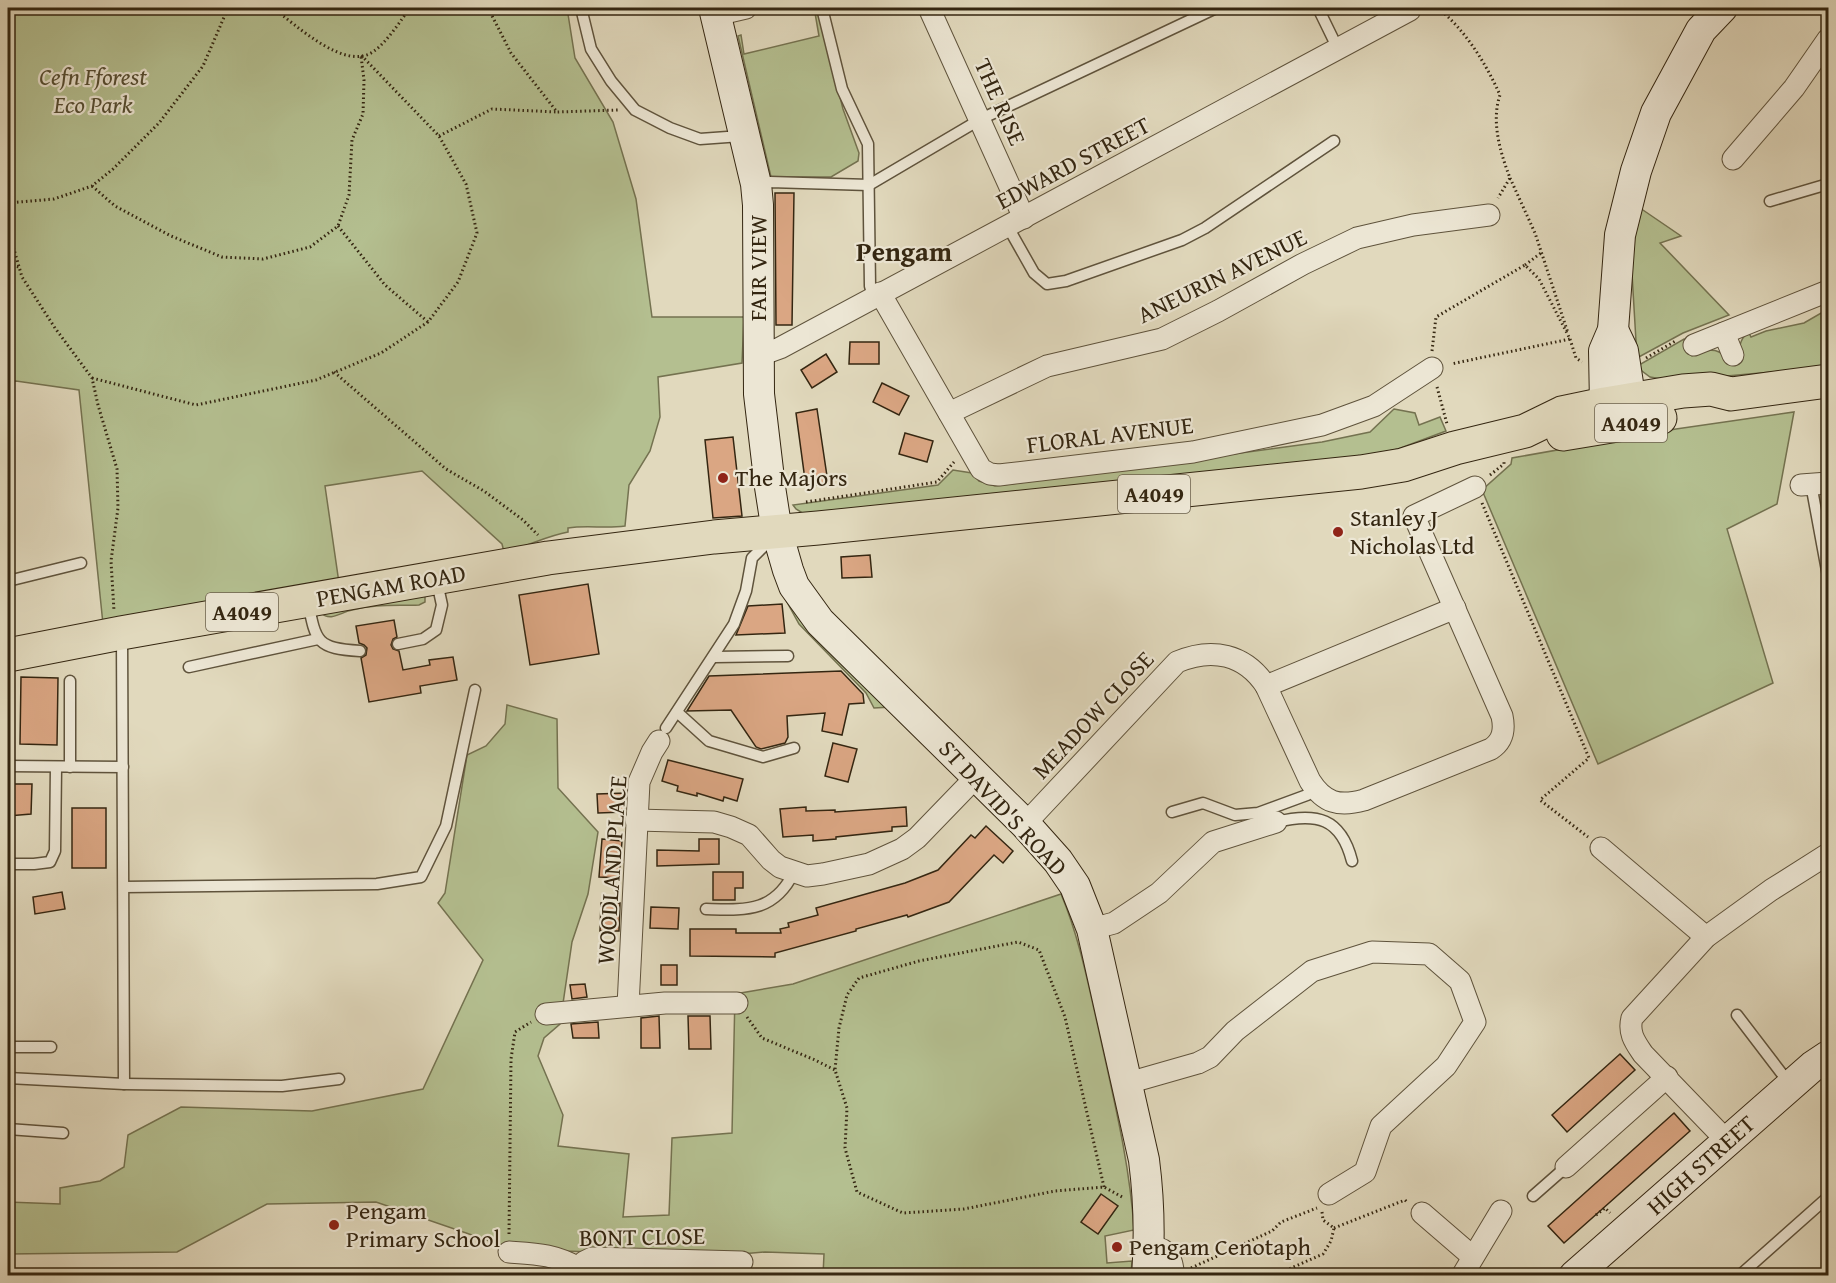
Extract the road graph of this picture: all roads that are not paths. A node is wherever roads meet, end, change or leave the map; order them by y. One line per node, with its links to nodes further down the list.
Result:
1 (581, 8): 13 (lane)
2 (746, 8): 9 (street)
3 (822, 8): 18 (lane)
4 (929, 8): 12 (street, THE RISE)
5 (1216, 8): 12 (lane)
6 (1317, 8): 11 (lane)
7 (1722, 8): 31 (main road)
8 (1410, 10): 11 (street, EDWARD STREET)
9 (715, 11): 13 (main road, FAIR VIEW)
10 (1828, 39): 15 (street)
11 (1338, 49): 21 (street, EDWARD STREET)
12 (981, 119): 18 (lane); 21 (street, THE RISE)
13 (744, 136): 16 (main road, FAIR VIEW)
14 (1334, 141): 21 (lane)
15 (1733, 159)
16 (756, 184): 18 (lane); 26 (main road, FAIR VIEW)
17 (1828, 184): 19 (lane)
18 (869, 185): 23 (lane)
19 (1770, 201)
20 (1489, 215): 30 (street, ANEURIN AVENUE)
21 (1016, 223): 23 (street, EDWARD STREET)
22 (1828, 291): 24 (street)
23 (876, 296): 26 (street, EDWARD STREET); 30 (street, FLORAL AVENUE)
24 (1724, 333): 25 (street); 27 (street)
25 (1689, 340)
26 (758, 352): 34 (main road, FAIR VIEW)
27 (1733, 355)
28 (1432, 368): 30 (street, FLORAL AVENUE)
29 (1828, 381): 31 (main road, A4049)
30 (949, 413)
31 (1620, 413): 34 (main road, A4049)
32 (1814, 484): 36 (lane)
33 (1475, 487): 40 (street)
34 (777, 532): 37 (main road, PENGAM ROAD / A4049); 47 (lane, WOODLAND PLACE); 59 (main road, ST DAVID'S ROAD)
35 (81, 563): 38 (lane)
36 (1828, 576)
37 (436, 579): 39 (main road, PENGAM ROAD / A4049); 43 (lane)
38 (8, 581)
39 (307, 600): 41 (main road, PENGAM ROAD / A4049); 42 (lane)
40 (1455, 608): 50 (street); 60 (street)
41 (121, 633): 44 (main road, PENGAM ROAD / A4049); 58 (lane)
42 (318, 639): 45 (lane); 48 (lane)
43 (398, 644)
44 (9, 651)
45 (360, 651)
46 (788, 656): 47 (lane)
47 (715, 657): 52 (lane, WOODLAND PLACE)
48 (189, 667)
49 (70, 681): 57 (lane)
50 (1266, 686): 60 (street, MEADOW CLOSE); 64 (street, MEADOW CLOSE)
51 (475, 690): 70 (lane)
52 (677, 712): 53 (lane, WOODLAND PLACE); 54 (lane)
53 (662, 735): 62 (street, WOODLAND PLACE)
54 (795, 748)
55 (8, 766): 56 (lane)
56 (56, 767): 57 (lane); 68 (lane)
57 (70, 767): 58 (lane)
58 (123, 767): 70 (lane)
59 (976, 777): 64 (main road, ST DAVID'S ROAD); 69 (street)
60 (1315, 789): 61 (lane)
61 (1172, 812)
62 (636, 820): 69 (street); 75 (street, WOODLAND PLACE)
63 (1276, 822): 67 (lane); 72 (street)
64 (1024, 824): 72 (main road, ST DAVID'S ROAD)
65 (1601, 848): 73 (street)
66 (1828, 854): 73 (street)
67 (1353, 861)
68 (8, 864)
69 (794, 872): 71 (lane)
70 (124, 888): 85 (lane)
71 (706, 909)
72 (1092, 929): 84 (main road, ST DAVID'S ROAD)
73 (1706, 937): 81 (street)
74 (737, 1004): 75 (street)
75 (628, 1006): 76 (street)
76 (546, 1014)
77 (1737, 1015): 86 (lane)
78 (8, 1047): 79 (lane)
79 (51, 1047)
80 (1828, 1056): 86 (main road, HIGH STREET)
81 (1667, 1077): 89 (street); 90 (street)
82 (8, 1078): 85 (lane)
83 (339, 1079): 85 (lane)
84 (1128, 1083): 91 (street); 96 (main road, ST DAVID'S ROAD)
85 (124, 1084)
86 (1791, 1085): 89 (main road, HIGH STREET)
87 (8, 1129): 88 (lane)
88 (63, 1133)
89 (1727, 1141): 104 (main road, HIGH STREET)
90 (1566, 1167): 92 (lane)
91 (1329, 1194)
92 (1533, 1196)
93 (1828, 1197): 105 (lane)
94 (1501, 1211): 98 (street)
95 (1422, 1213): 98 (street)
96 (1150, 1246): 101 (street); 102 (main road, ST DAVID'S ROAD)
97 (509, 1252): 100 (street, BONT CLOSE)
98 (1473, 1257): 103 (street)
99 (742, 1262): 100 (street, BONT CLOSE)
100 (578, 1272)
101 (1178, 1274)
102 (1147, 1275)
103 (1462, 1275)
104 (1574, 1275)
105 (1739, 1275)

